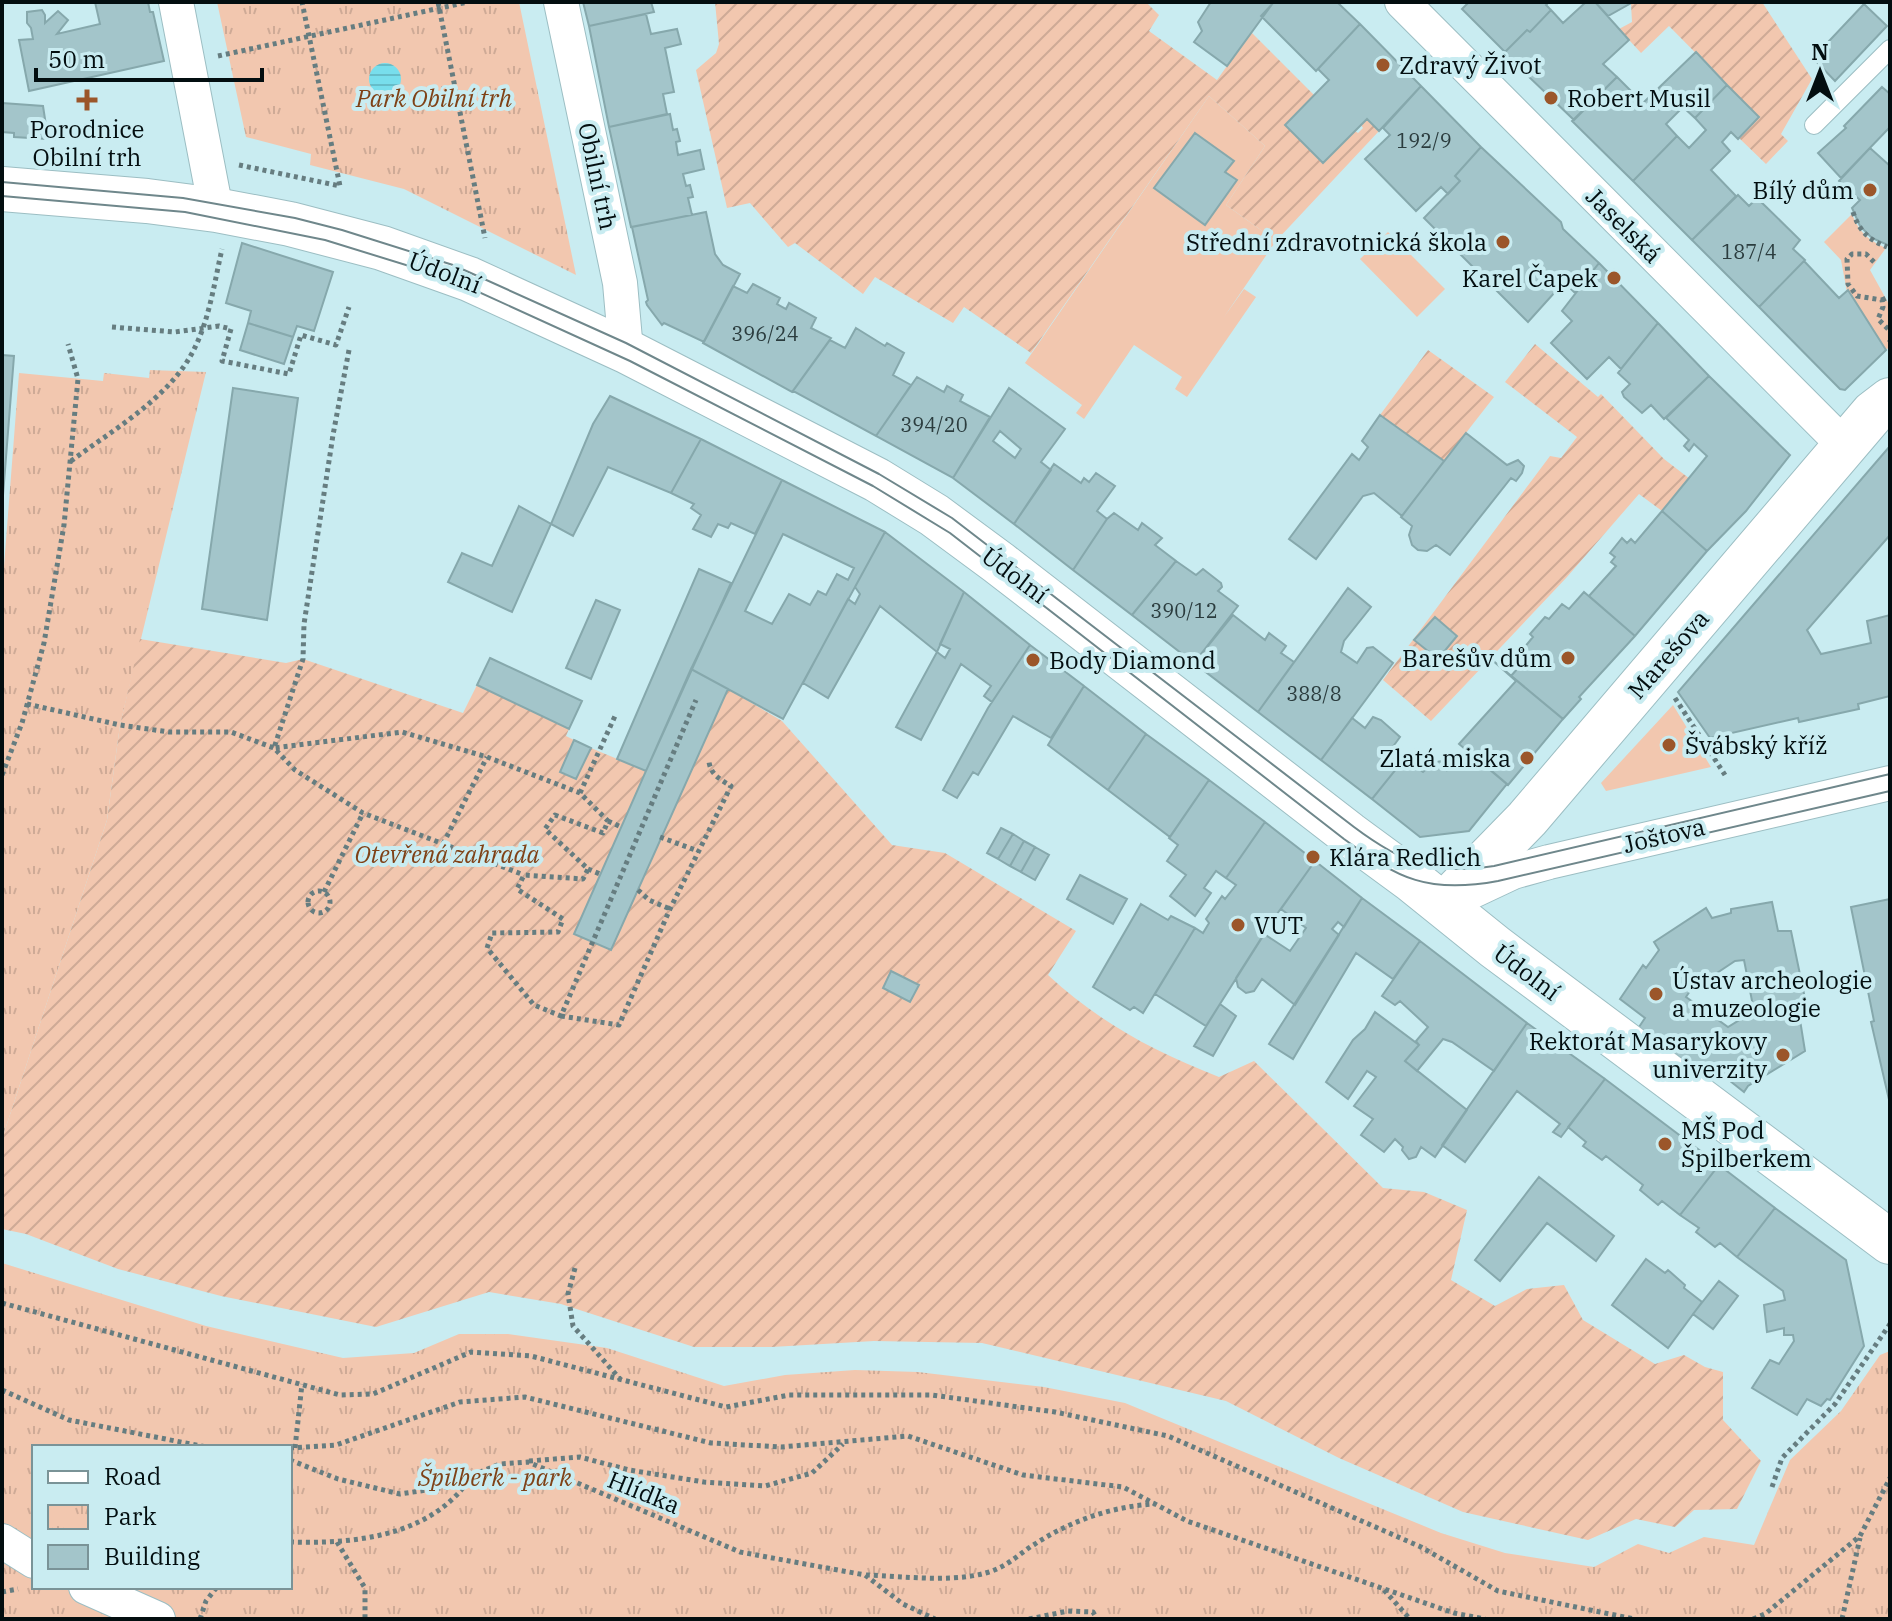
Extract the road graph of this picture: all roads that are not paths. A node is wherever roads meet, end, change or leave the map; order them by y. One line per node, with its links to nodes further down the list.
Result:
1 (176, 2): 7 (street)
2 (561, 2): 8 (street, Obilní trh)
3 (1402, 2): 10 (street, Jaselská)
4 (1890, 49): 5 (lane)
5 (1814, 125)
6 (2, 189): 7 (street, Údolní)
7 (224, 212): 8 (street, Údolní)
8 (626, 351): 12 (street, Údolní)
9 (1890, 400): 10 (street, Marešova)
10 (1846, 447): 12 (street, Marešova)
11 (1890, 783): 12 (street, Joštova)
12 (1443, 905): 13 (street, Údolní)
13 (1890, 1242)
14 (2, 1541): 15 (street)
15 (32, 1560)
16 (90, 1589): 17 (street)
17 (158, 1619)

